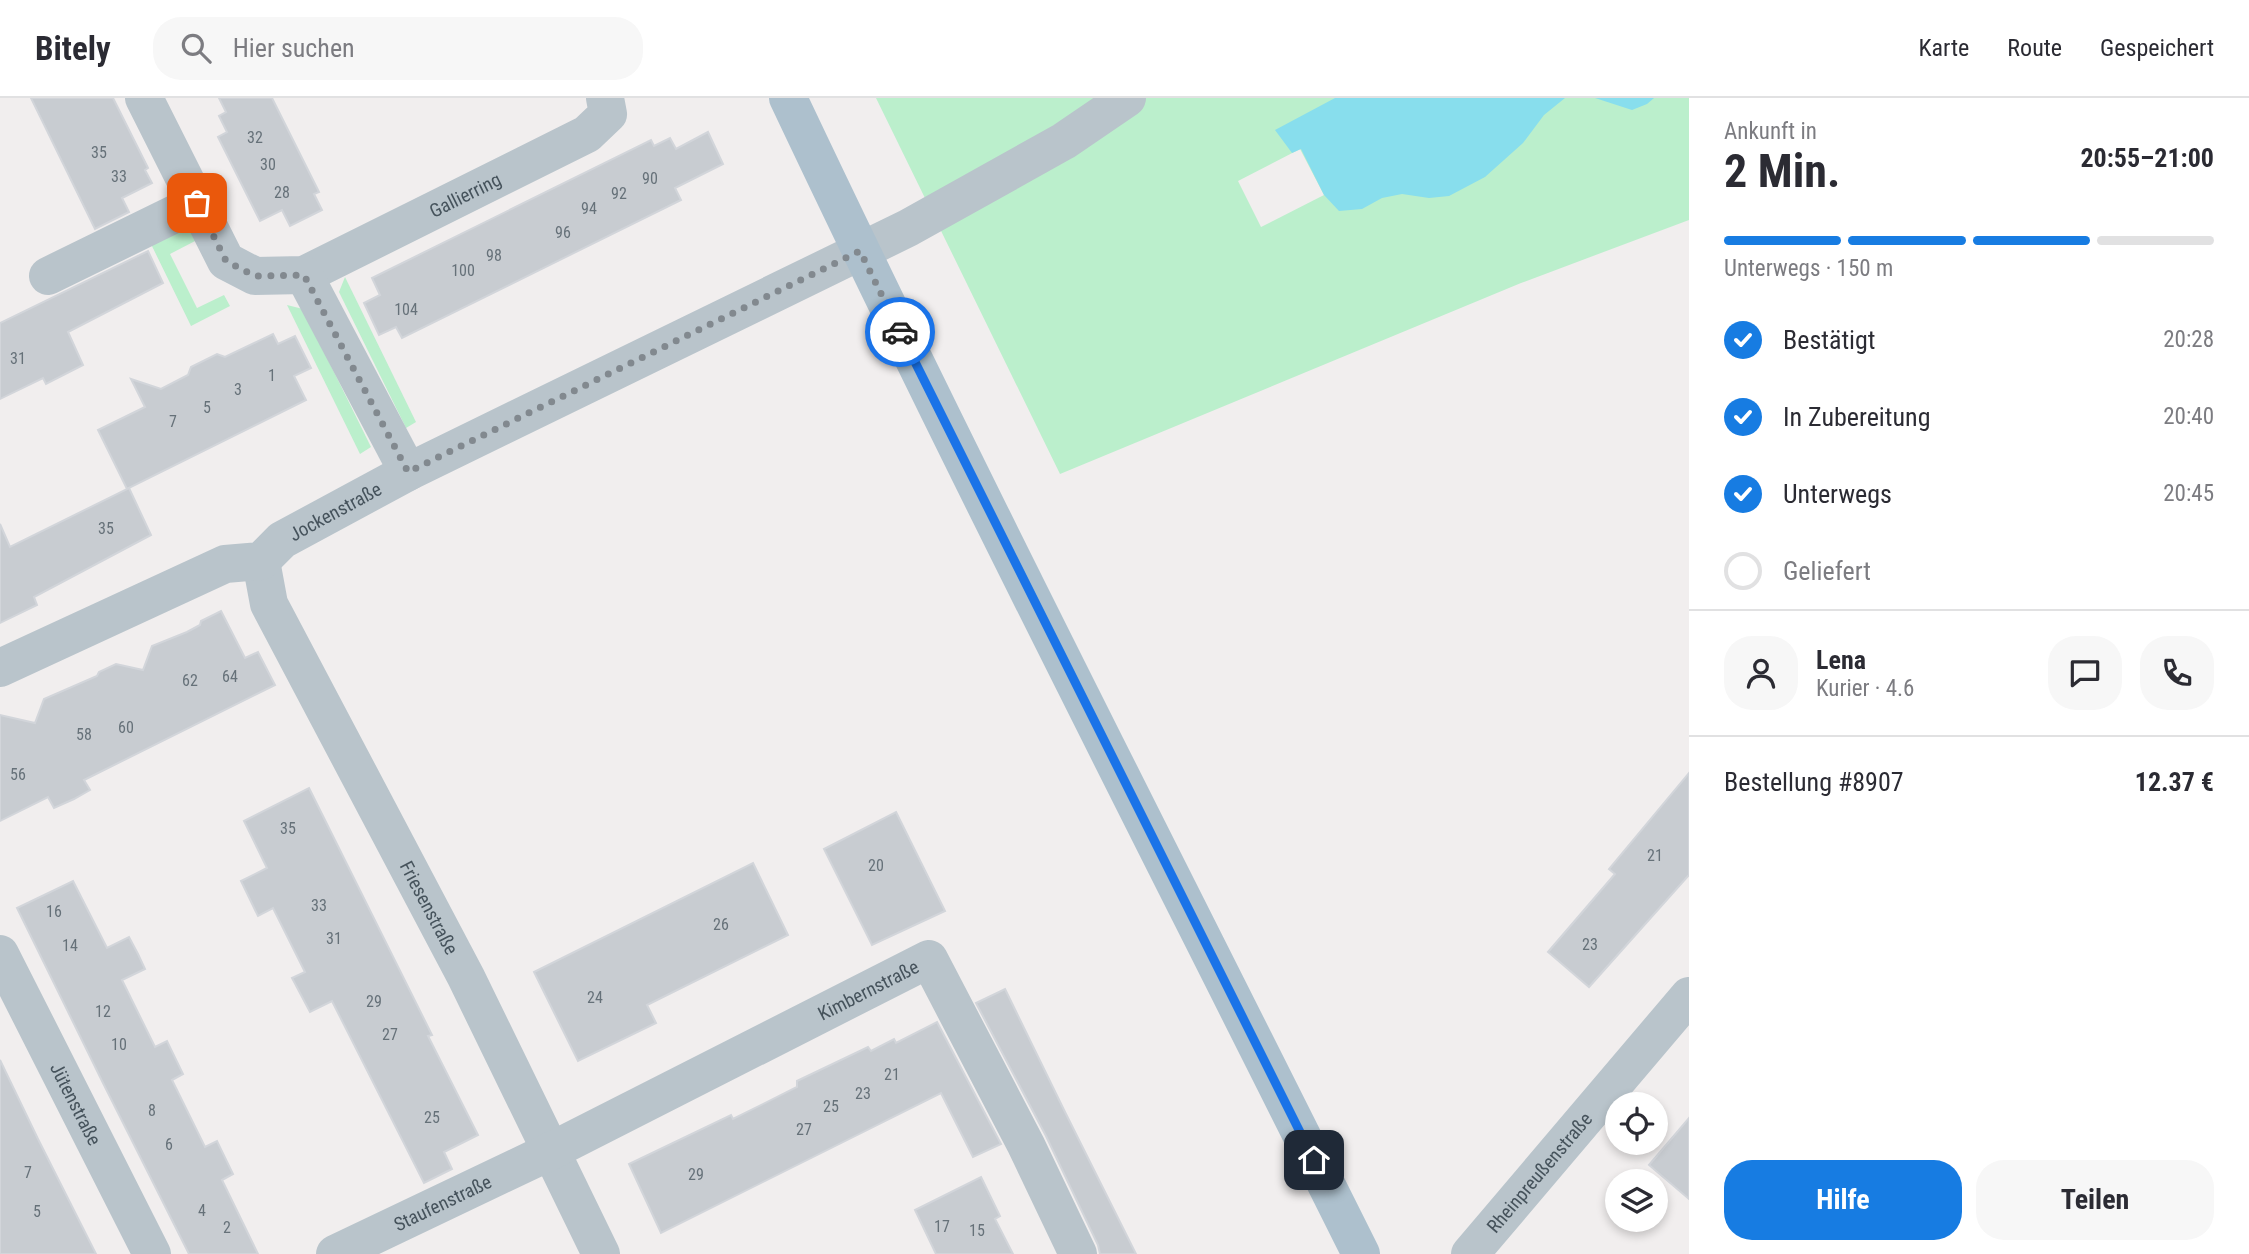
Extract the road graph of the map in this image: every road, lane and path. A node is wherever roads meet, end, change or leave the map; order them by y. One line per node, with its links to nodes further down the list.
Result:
1 (145, 98): 5 (street, Gallierring)
2 (605, 98): 7 (street, Gallierring)
3 (788, 98): 6 (main road)
4 (1127, 98): 6 (street, Jockenstraße)
5 (197, 203): 7 (street, Gallierring); 8 (street)
6 (860, 251): 9 (street, Jockenstraße); 19 (main road)
7 (304, 275): 9 (street)
8 (48, 276)
9 (408, 472): 10 (street, Jockenstraße)
10 (261, 561): 11 (street); 14 (street, Friesenstraße)
11 (0, 668)
12 (0, 954): 15 (street, Jütenstraße)
13 (1689, 996): 20 (street, Rheinpreußenstraße)
14 (551, 1151): 16 (street, Staufenstraße); 17 (street, Friesenstraße); 18 (street, Kimbernstraße)
15 (152, 1254)
16 (335, 1254)
17 (601, 1254)
18 (1078, 1254)
19 (1362, 1254)
20 (1471, 1254)

